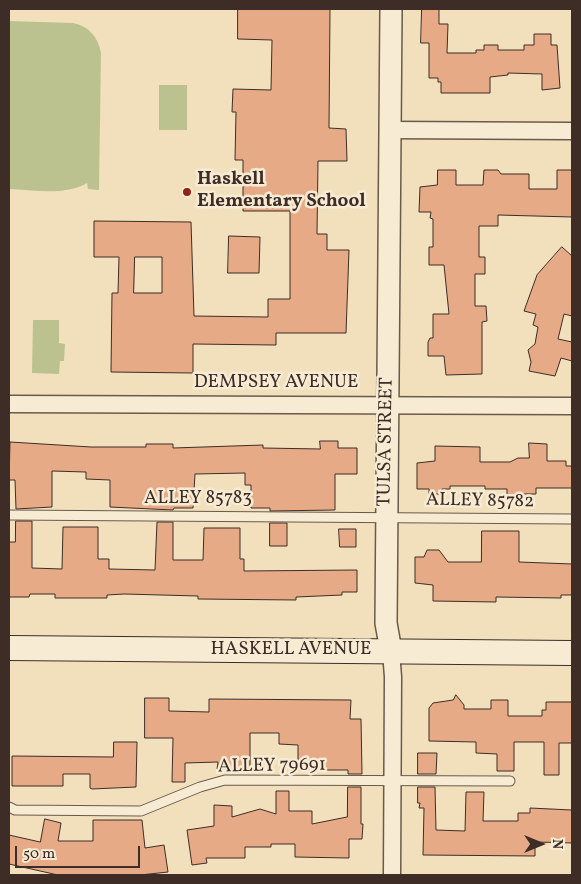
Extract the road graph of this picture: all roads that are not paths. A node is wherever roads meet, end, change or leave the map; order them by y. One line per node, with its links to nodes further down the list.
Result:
1 (391, 9): 2 (street, TULSA STREET)
2 (389, 130): 3 (street); 5 (street, TULSA STREET)
3 (572, 131)
4 (9, 404): 5 (street, DEMPSEY AVENUE)
5 (388, 404): 6 (street, DEMPSEY AVENUE); 8 (street, TULSA STREET)
6 (572, 406)
7 (9, 516): 8 (lane, ALLEY 85783)
8 (386, 518): 9 (lane, ALLEY 85782); 11 (street, TULSA STREET)
9 (572, 519)
10 (9, 648): 11 (main road, HASKELL AVENUE)
11 (391, 651): 12 (main road, HASKELL AVENUE); 13 (street, TULSA STREET)
12 (572, 653)
13 (393, 780): 14 (lane, ALLEY 79691); 15 (lane, ALLEY 79691); 16 (street, TULSA STREET)
14 (510, 781)
15 (9, 807)
16 (392, 875)

